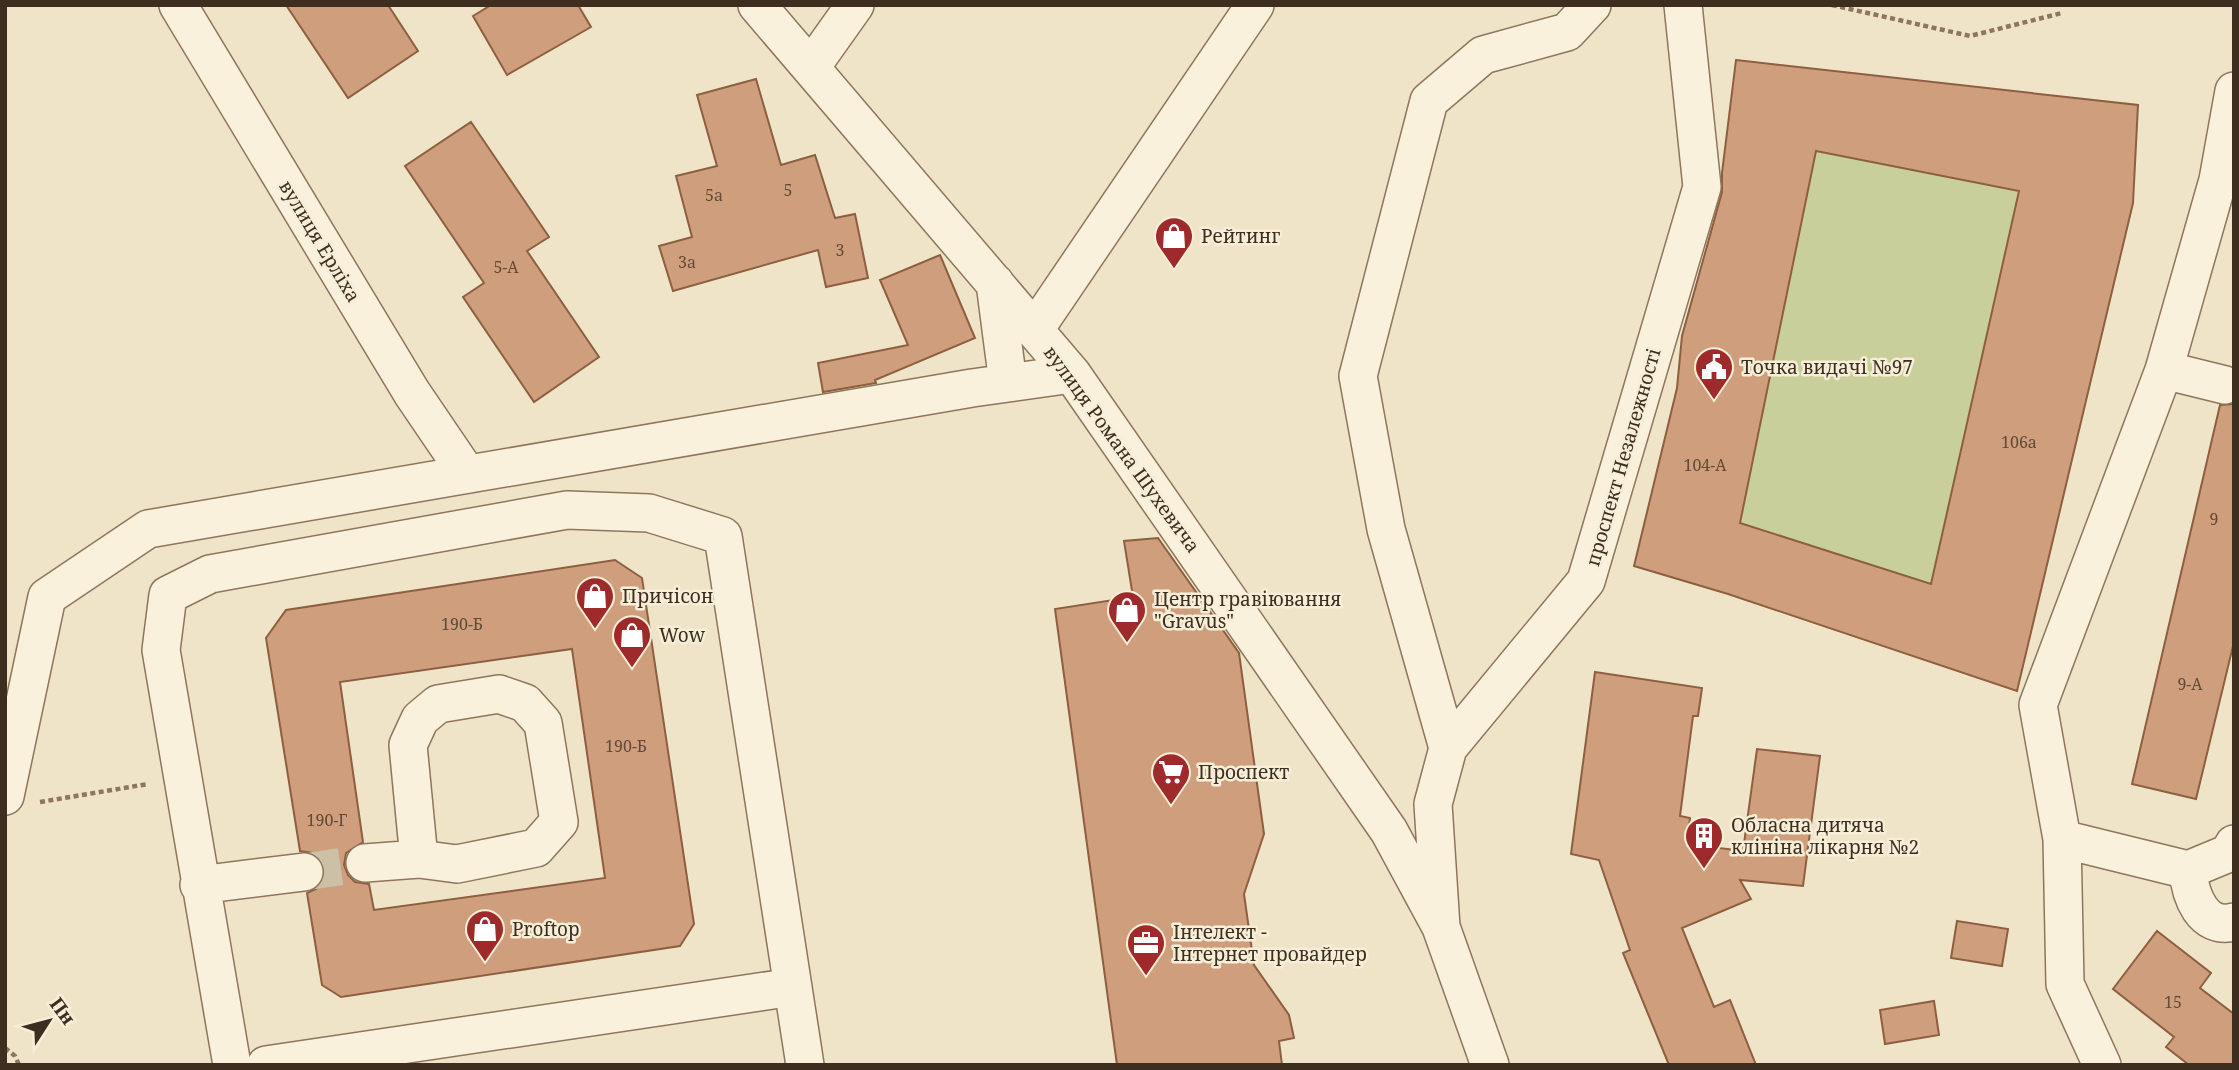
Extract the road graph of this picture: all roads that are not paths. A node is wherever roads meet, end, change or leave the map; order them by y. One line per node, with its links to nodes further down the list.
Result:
1 (178, 5): 16 (street, вулиця Ерліха)
2 (757, 5): 7 (street, вулиця Романа Шухевича)
3 (855, 5): 7 (street)
4 (1255, 5): 11 (street)
5 (1592, 5): 17 (street)
6 (1683, 5): 17 (street, проспект Незалежності)
7 (811, 67): 10 (street, вулиця Романа Шухевича)
8 (2234, 91): 9 (street)
9 (2226, 182): 12 (street)
10 (995, 283): 11 (street, вулиця Романа Шухевича); 14 (street)
11 (1035, 330): 13 (street, вулиця Романа Шухевича)
12 (2164, 370): 15 (street); 19 (street)
13 (1072, 374): 14 (street); 27 (street, вулиця Романа Шухевича)
14 (1008, 383): 16 (street)
15 (2225, 385)
16 (467, 474): 18 (street)
17 (1448, 748): 27 (street, проспект Незалежності)
18 (19, 799)
19 (2062, 839): 23 (street); 33 (street)
20 (2232, 850): 23 (street)
21 (419, 859): 21 (street); 22 (street)
22 (365, 863)
23 (2188, 870): 26 (street)
24 (304, 872): 25 (street)
25 (200, 885): 28 (street); 29 (street)
26 (2234, 922)
27 (1441, 927): 32 (street, проспект Незалежності)
28 (793, 987): 30 (street); 31 (street)
29 (232, 1065)
30 (266, 1065)
31 (805, 1065)
32 (1490, 1065)
33 (2102, 1065)

